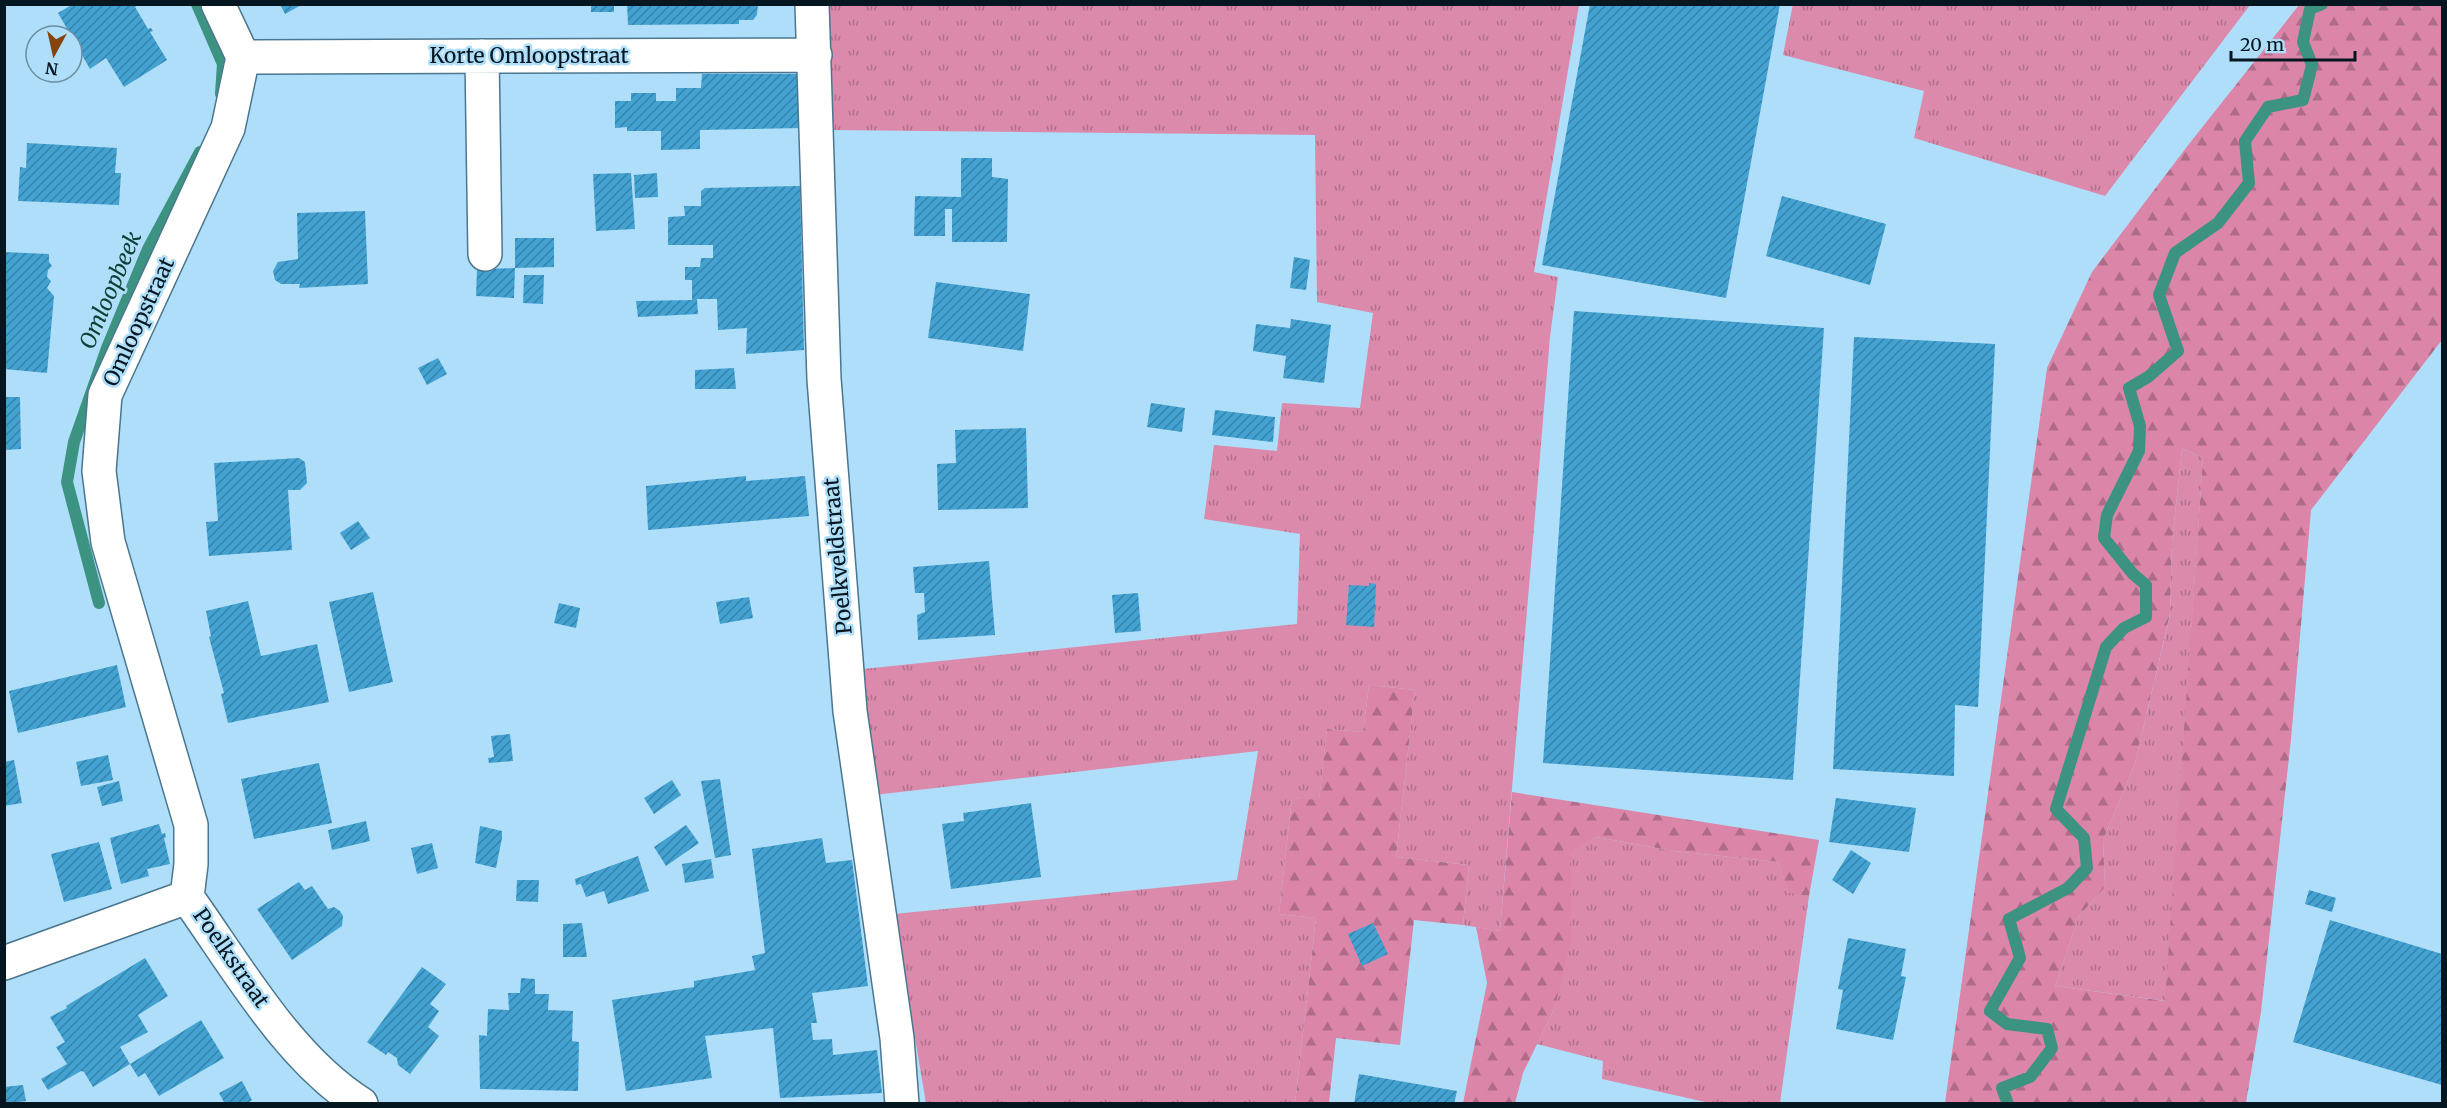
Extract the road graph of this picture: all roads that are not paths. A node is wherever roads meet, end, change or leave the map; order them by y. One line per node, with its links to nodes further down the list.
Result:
1 (218, 4): 5 (street)
2 (812, 4): 3 (street, Poelkveldstraat)
3 (815, 55): 4 (street, Korte Omloopstraat); 10 (street, Poelkveldstraat)
4 (482, 56): 5 (street, Korte Omloopstraat); 6 (street)
5 (243, 57): 7 (street, Omloopstraat)
6 (485, 254)
7 (187, 897): 8 (street, Poelkstraat); 9 (street, Poelkstraat)
8 (4, 963)
9 (361, 1104)
10 (902, 1104)

